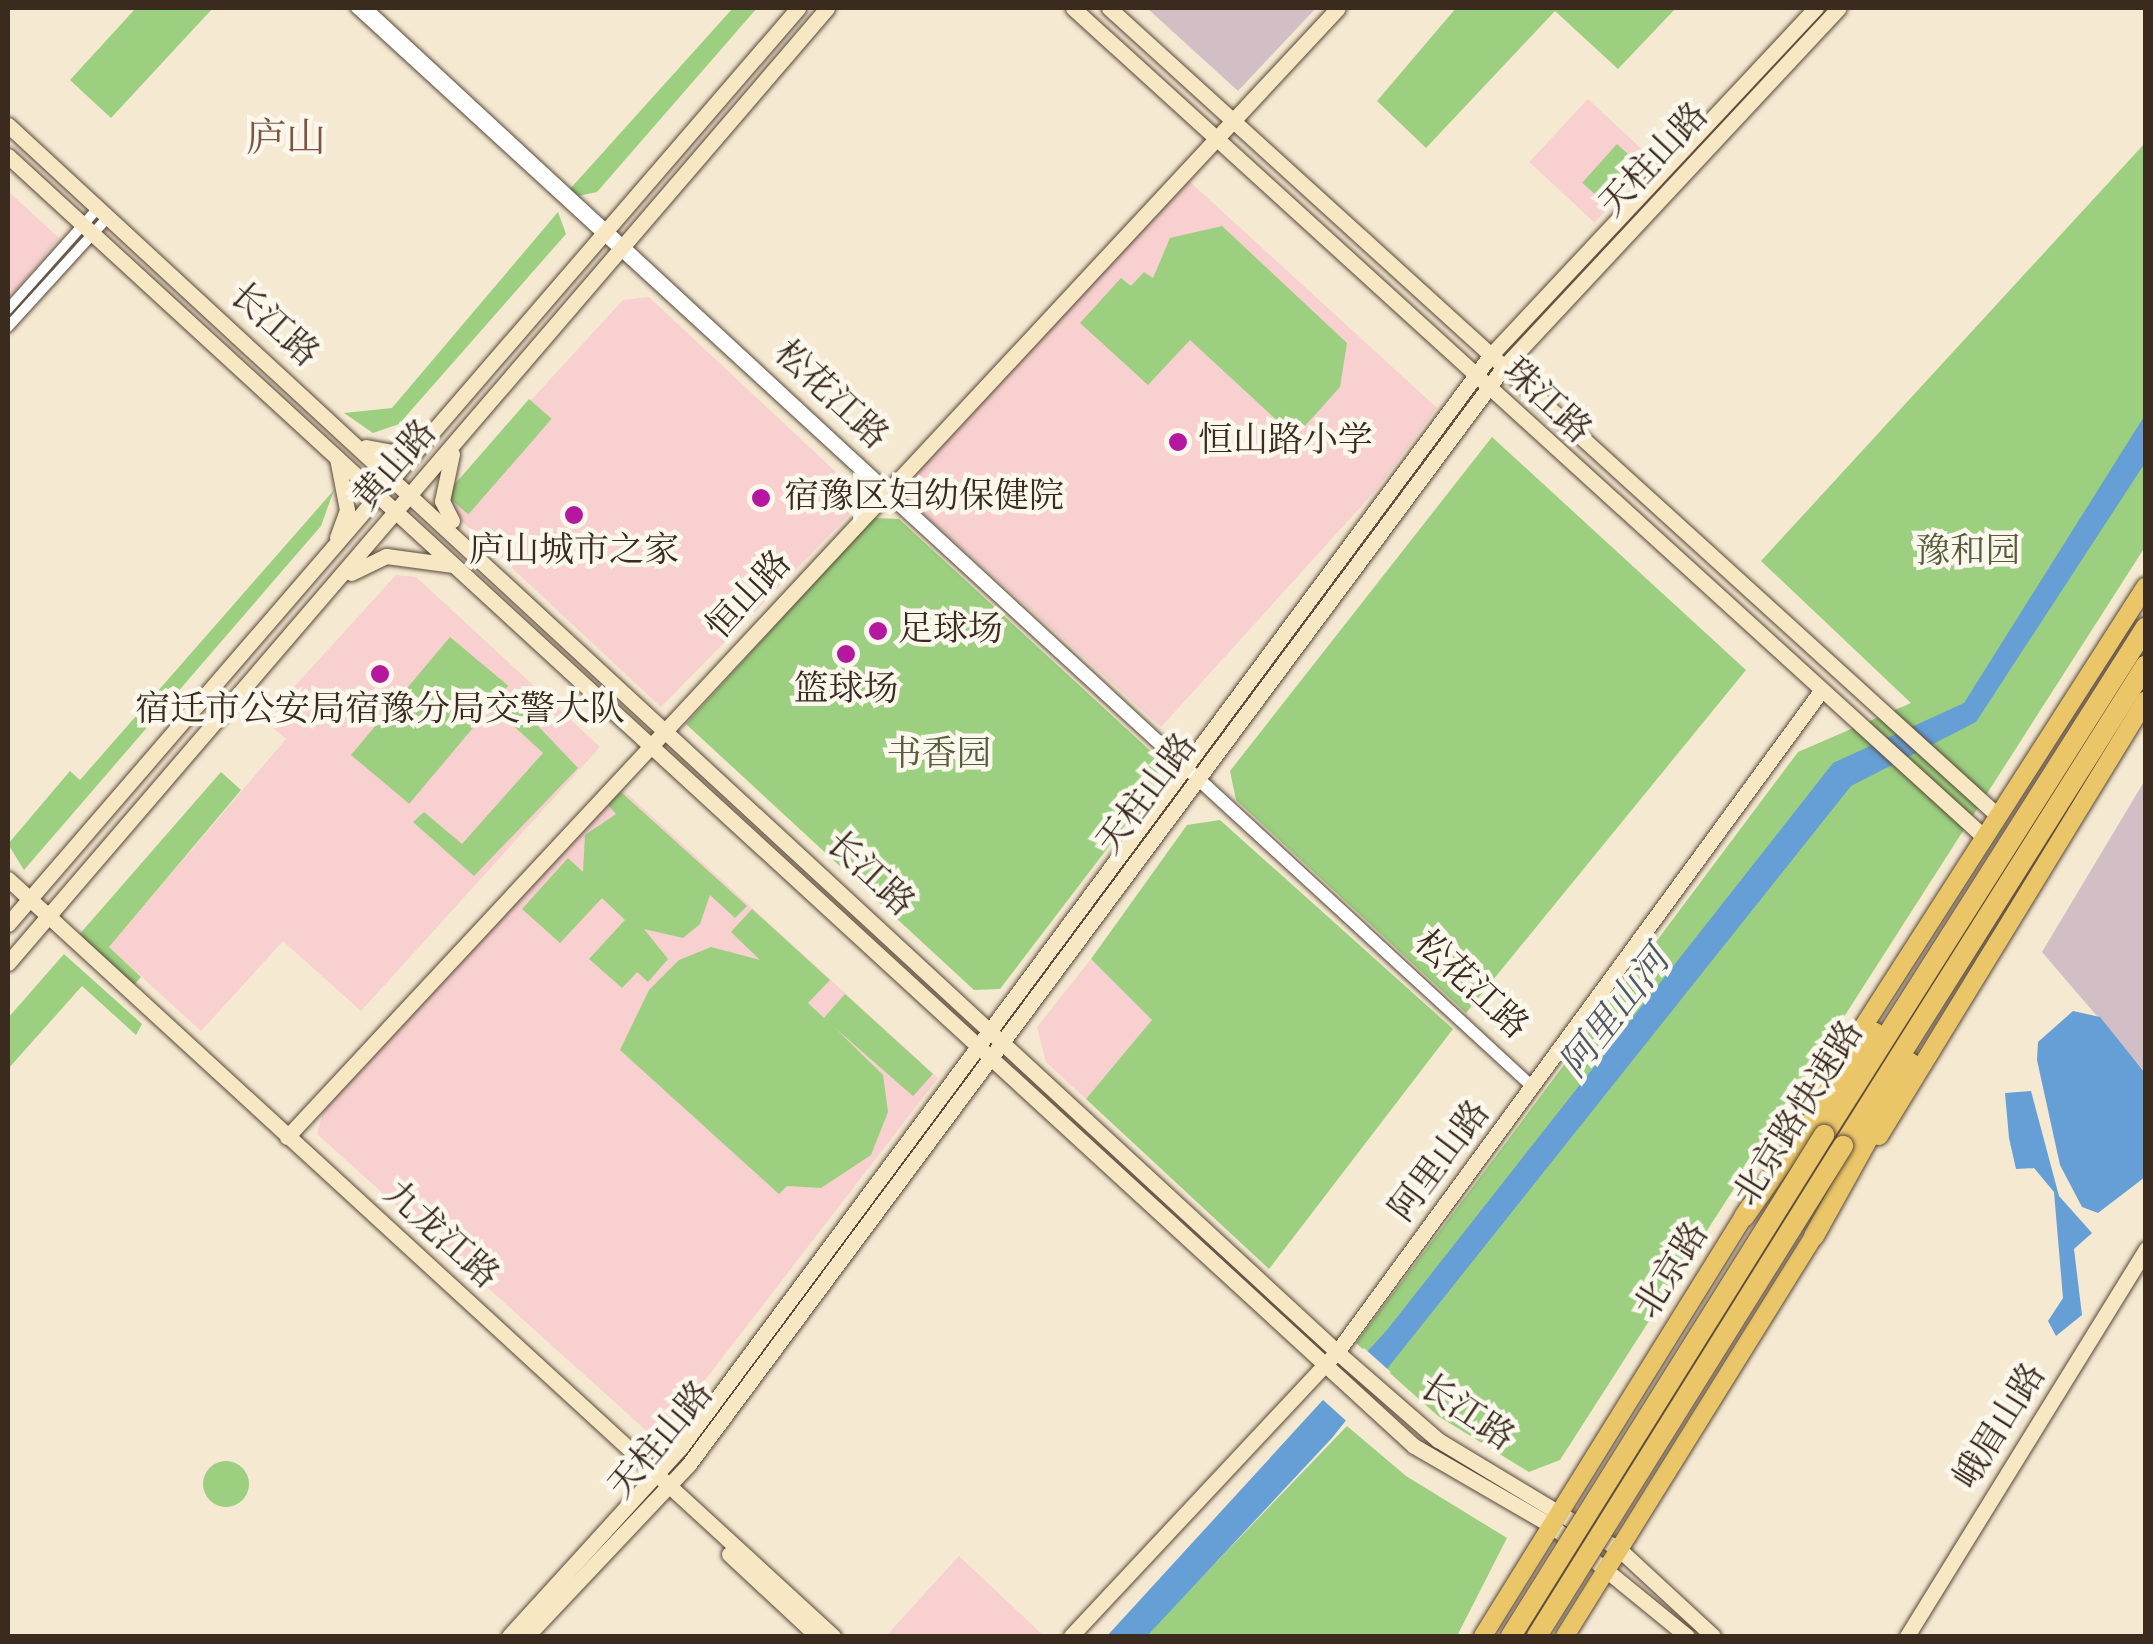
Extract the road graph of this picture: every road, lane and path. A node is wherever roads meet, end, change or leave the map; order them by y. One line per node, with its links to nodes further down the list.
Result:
1 (356, 8): 19 (street, 松花江路)
2 (367, 8): 19 (street, 松花江路)
3 (798, 8): 19 (street, 黄山路)
4 (828, 8): 20 (street, 黄山路)
5 (1073, 8): 13 (street, 珠江路)
6 (1109, 8): 11 (street, 珠江路)
7 (1328, 8): 11 (street, 恒山路)
8 (1338, 8): 11 (street, 恒山路)
9 (1816, 8): 23 (street, 天柱山路)
10 (1839, 8): 24 (street, 天柱山路)
11 (1230, 119): 13 (street, 恒山路); 15 (street, 珠江路)
12 (8, 125): 16 (street, 长江路)
13 (1213, 137): 18 (street, 珠江路); 32 (street, 恒山路)
14 (8, 156): 17 (street, 长江路)
15 (1330, 210): 18 (street); 23 (street, 珠江路)
16 (103, 212): 17 (street); 29 (street, 长江路)
17 (88, 229): 21 (street); 22 (street); 30 (street, 长江路)
18 (1313, 229): 25 (street, 珠江路)
19 (605, 232): 20 (street, 松花江路); 27 (street, 黄山路)
20 (622, 247): 28 (street, 黄山路); 32 (street, 松花江路)
21 (8, 309)
22 (8, 326)
23 (1490, 356): 24 (street, 珠江路); 25 (street, 天柱山路)
24 (1503, 368): 26 (street, 天柱山路); 49 (street, 珠江路)
25 (1474, 377): 26 (street, 珠江路); 47 (street, 天柱山路)
26 (1489, 390): 43 (street, 珠江路); 47 (street, 天柱山路)
27 (436, 430): 29 (street); 31 (street, 黄山路)
28 (458, 440): 33 (street, 黄山路); 36 (street)
29 (356, 441): 31 (street, 长江路)
30 (335, 454): 34 (street, 长江路); 37 (street)
31 (396, 476): 33 (street, 长江路); 34 (street, 黄山路)
32 (885, 489): 45 (street, 恒山路); 47 (street, 松花江路)
33 (413, 492): 35 (street, 黄山路); 36 (street, 长江路)
34 (380, 495): 35 (street, 长江路); 37 (street, 黄山路)
35 (397, 511): 38 (street, 长江路); 40 (street, 黄山路)
36 (466, 541): 45 (street, 长江路)
37 (330, 552): 54 (street, 黄山路)
38 (456, 566): 40 (street); 46 (street, 长江路)
39 (2146, 586): 49 (main road, 北京路)
40 (332, 587): 55 (street, 黄山路)
41 (2146, 627): 48 (highway, 北京路快速路)
42 (2146, 665): 50 (highway, 北京路快速路)
43 (1820, 692): 51 (street, 珠江路); 62 (street, 阿里山路)
44 (2146, 700): 66 (main road)
45 (665, 726): 46 (street, 恒山路); 58 (street, 长江路)
46 (649, 743): 60 (street, 长江路); 63 (street, 恒山路)
47 (1193, 773): 58 (street, 天柱山路); 59 (street, 天柱山路); 62 (street, 松花江路)
48 (2052, 776): 64 (highway, 北京路快速路); 65 (highway)
49 (1997, 815): 51 (main road, 北京路)
50 (2043, 830): 64 (highway, 北京路快速路); 66 (highway)
51 (1982, 835): 65 (main road, 北京路)
52 (8, 879): 54 (street, 九龙江路)
53 (8, 893): 54 (street, 九龙江路)
54 (26, 902): 55 (street, 九龙江路); 56 (street, 黄山路)
55 (44, 919): 57 (street, 黄山路); 63 (street, 九龙江路); 70 (street, 九龙江路)
56 (8, 924)
57 (8, 963)
58 (990, 1030): 59 (street, 长江路); 60 (street, 天柱山路)
59 (1004, 1042): 61 (street, 天柱山路); 68 (street, 长江路)
60 (978, 1046): 61 (street, 长江路); 70 (street, 天柱山路)
61 (992, 1058): 69 (street, 长江路); 70 (street, 天柱山路)
62 (1533, 1088): 68 (street, 阿里山路)
63 (284, 1135): 70 (street, 九龙江路)
64 (1833, 1141): 81 (highway, 北京路快速路, bridge); 82 (highway, 北京路快速路, bridge)
65 (1744, 1216): 71 (main road, 北京路)
66 (1814, 1236): 73 (main road)
67 (2146, 1248): 86 (street, 峨眉山路)
68 (1336, 1352): 69 (street, 阿里山路); 71 (street, 长江路)
69 (1324, 1365): 72 (street, 长江路); 79 (street, 阿里山路)
70 (661, 1482): 75 (street, 天柱山路); 76 (street, 天柱山路); 77 (street, 九龙江路); 78 (street, 九龙江路)
71 (1563, 1509): 72 (main road, 北京路); 73 (street, 长江路)
72 (1552, 1526): 74 (street, 长江路); 80 (main road, 北京路)
73 (1619, 1550): 74 (main road); 85 (street, 长江路)
74 (1608, 1567): 83 (main road); 84 (street, 长江路)
75 (509, 1636)
76 (527, 1636)
77 (817, 1636)
78 (834, 1636)
79 (1070, 1636)
80 (1483, 1636)
81 (1511, 1636)
82 (1536, 1636)
83 (1565, 1636)
84 (1687, 1636)
85 (1713, 1636)
86 (1908, 1636)

